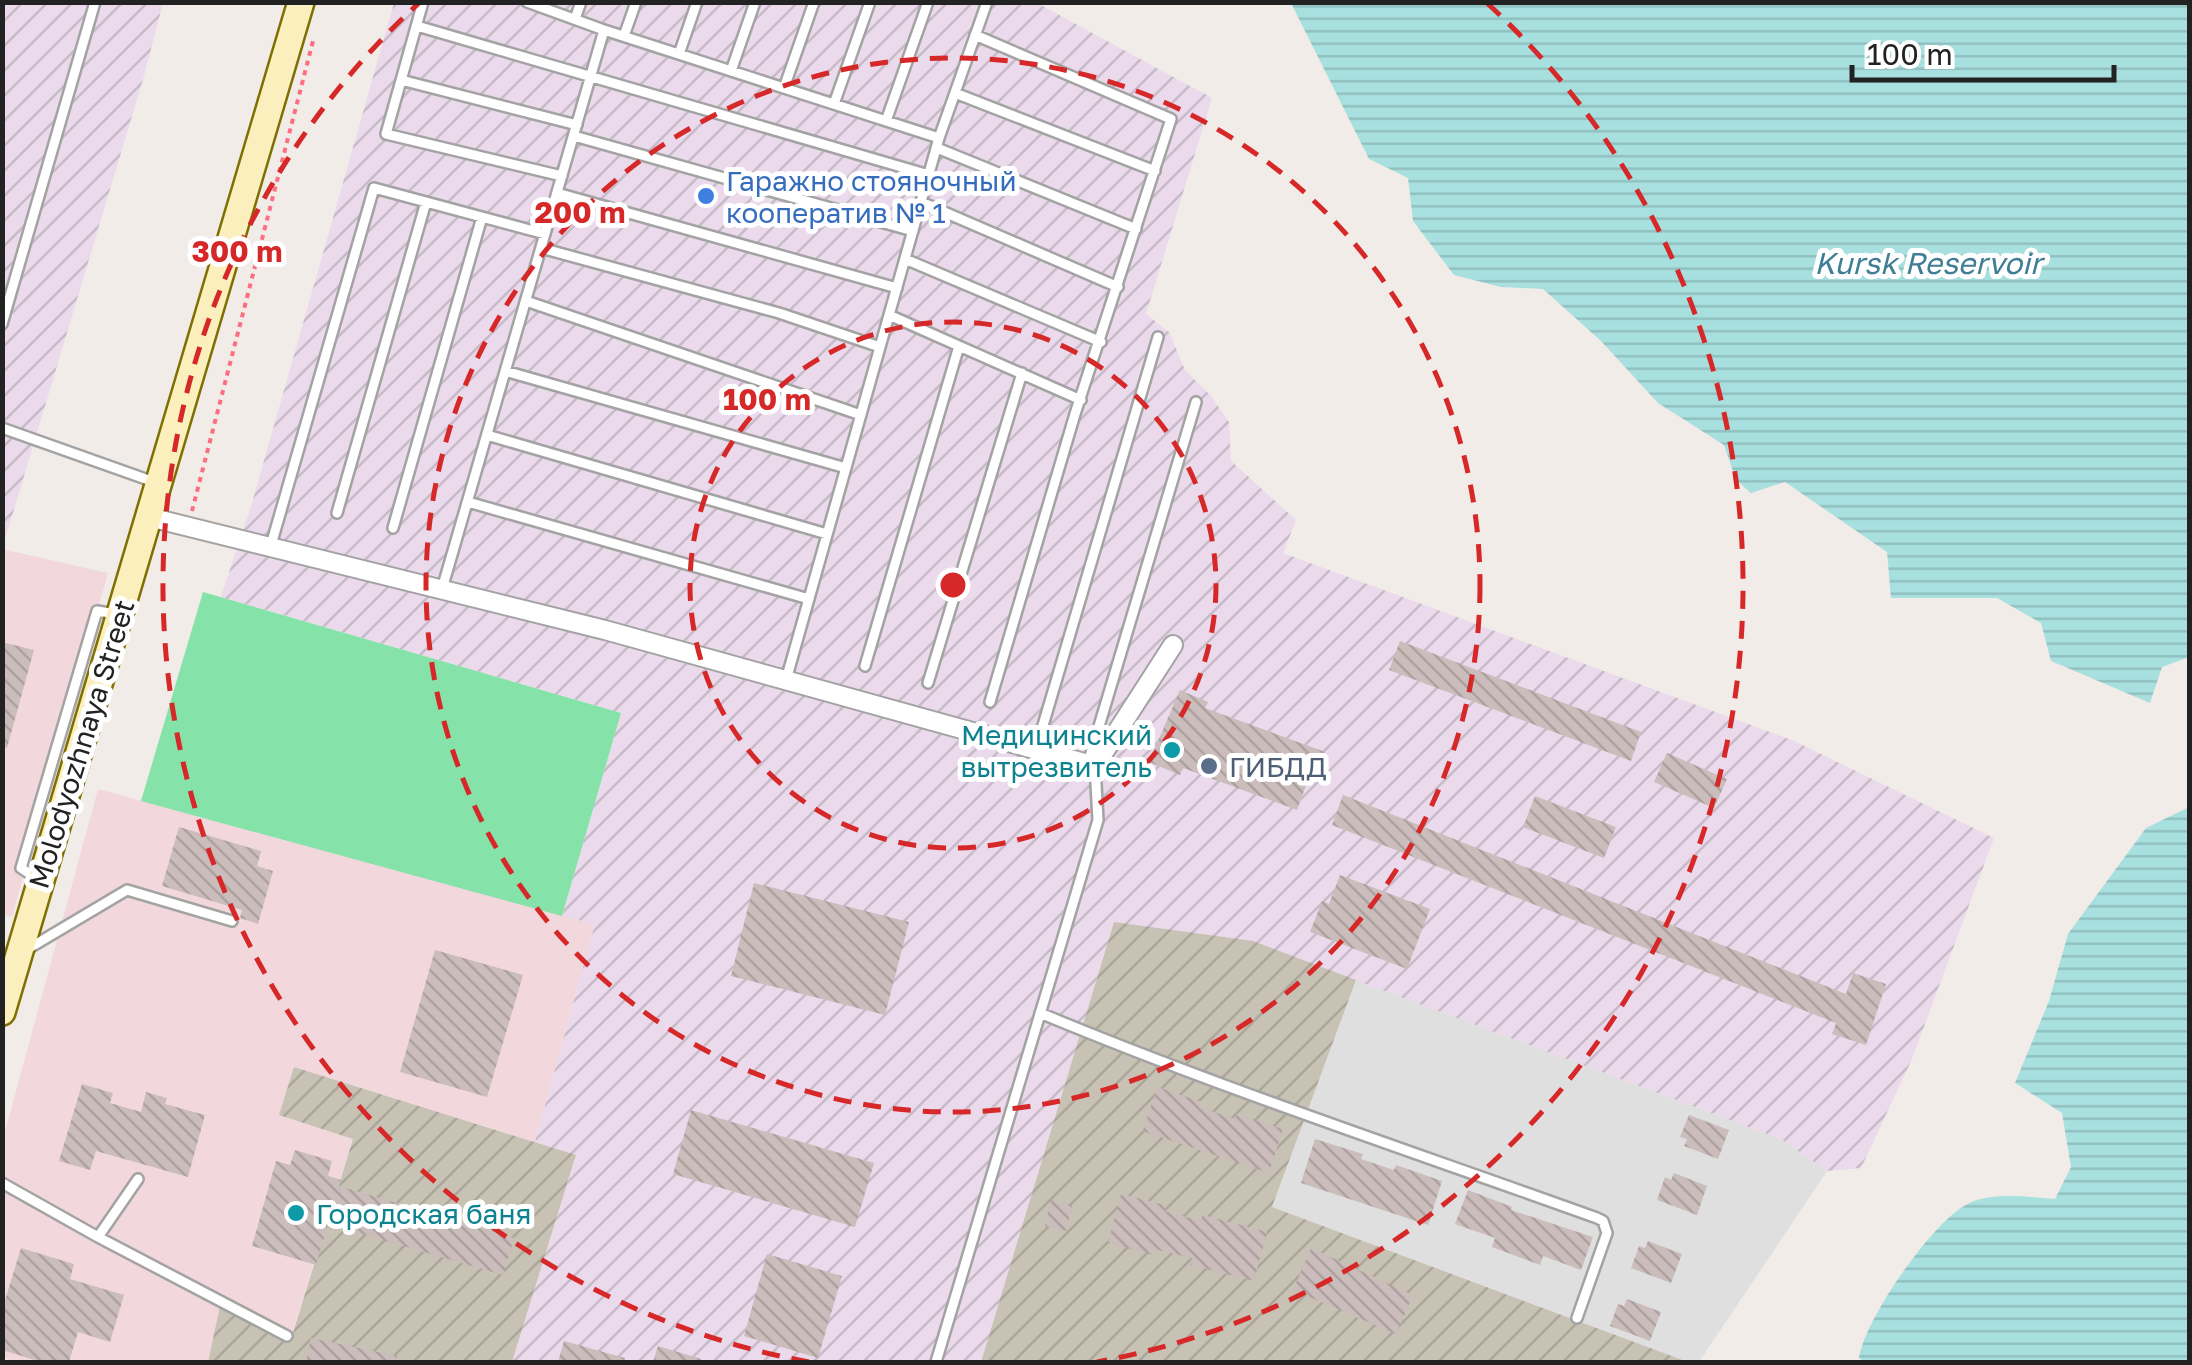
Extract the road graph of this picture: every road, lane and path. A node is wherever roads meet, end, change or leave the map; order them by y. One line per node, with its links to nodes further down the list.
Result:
1 (95, 2): 45 (lane)
2 (301, 2): 58 (main road, Molodyozhnaya Street)
3 (423, 2): 14 (lane)
4 (527, 2): 13 (lane)
5 (580, 2): 13 (lane)
6 (636, 2): 17 (lane)
7 (697, 2): 19 (lane)
8 (756, 2): 20 (lane)
9 (814, 2): 23 (lane)
10 (870, 2): 25 (lane)
11 (928, 2): 26 (lane)
12 (987, 2): 16 (lane)
13 (575, 19): 15 (lane)
14 (416, 26): 21 (lane); 22 (lane)
15 (604, 30): 17 (lane); 21 (lane)
16 (976, 35): 24 (lane); 29 (lane)
17 (624, 36): 19 (lane)
18 (314, 40): 62 (path)
19 (679, 54): 20 (lane)
20 (731, 71): 23 (lane)
21 (591, 77): 27 (lane); 30 (lane)
22 (402, 80): 27 (lane); 31 (lane)
23 (784, 88): 25 (lane)
24 (955, 92): 28 (lane); 29 (lane)
25 (834, 104): 26 (lane)
26 (886, 121): 28 (lane)
27 (575, 130): 31 (lane); 37 (lane)
28 (938, 143): 30 (lane); 36 (lane)
29 (1154, 171): 36 (lane)
30 (929, 175): 34 (lane)
31 (562, 176): 32 (lane)
32 (557, 193): 38 (lane); 42 (lane)
33 (426, 202): 35 (lane); 60 (lane); 65 (lane)
34 (921, 202): 37 (lane); 41 (lane)
35 (482, 217): 38 (lane); 63 (lane)
36 (1136, 229): 41 (lane)
37 (913, 232): 40 (lane)
38 (545, 234): 39 (lane)
39 (541, 248): 43 (lane); 49 (lane)
40 (905, 259): 42 (lane); 47 (lane)
41 (1118, 287): 47 (lane)
42 (897, 288): 44 (lane)
43 (526, 300): 50 (lane); 54 (lane)
44 (889, 316): 48 (lane); 49 (lane)
45 (2, 324)
46 (1158, 337): 73 (lane)
47 (1101, 342): 52 (lane)
48 (959, 346): 51 (lane); 69 (lane)
49 (880, 347): 54 (lane)
50 (506, 371): 56 (lane); 57 (lane)
51 (1022, 374): 52 (lane); 71 (lane)
52 (1082, 400): 72 (lane)
53 (1196, 402): 74 (lane)
54 (861, 416): 57 (lane)
55 (2, 428): 58 (lane)
56 (487, 435): 59 (lane); 64 (lane)
57 (846, 468): 64 (lane)
58 (159, 484): 61 (main road, Molodyozhnaya Street)
59 (468, 502): 66 (lane); 67 (lane)
60 (337, 513)
61 (149, 518): 62 (street); 76 (main road, Molodyozhnaya Street)
62 (188, 526): 65 (street)
63 (393, 528)
64 (827, 534): 67 (lane)
65 (271, 545): 66 (street)
66 (442, 589): 70 (street)
67 (809, 599): 70 (lane)
68 (1173, 645): 74 (street)
69 (865, 666)
70 (786, 680): 73 (street)
71 (928, 683)
72 (990, 702)
73 (1036, 749): 74 (street)
74 (1091, 764): 78 (lane)
75 (232, 921): 76 (lane)
76 (12, 964): 77 (main road, Molodyozhnaya Street)
77 (2, 1012)
78 (1040, 1013): 82 (lane); 84 (lane)
79 (138, 1179): 81 (lane)
80 (2, 1183): 81 (lane)
81 (98, 1237): 83 (lane)
82 (1577, 1318)
83 (287, 1336)
84 (936, 1362)

